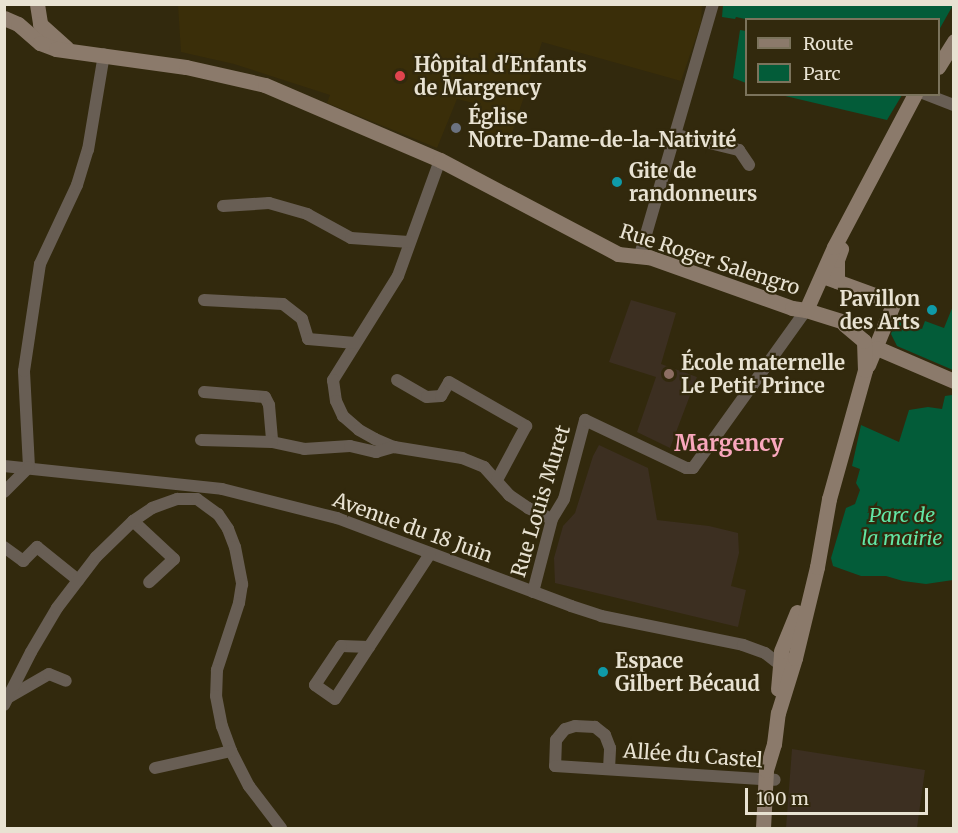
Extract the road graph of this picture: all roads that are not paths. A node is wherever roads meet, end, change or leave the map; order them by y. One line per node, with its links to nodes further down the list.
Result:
1 (713, 4): 14 (street)
2 (39, 15): 3 (street); 6 (main road)
3 (16, 24): 6 (main road, Rue Roger Salengro)
4 (954, 26): 7 (main road)
5 (954, 40): 9 (main road)
6 (70, 50): 8 (main road, Rue Roger Salengro)
7 (940, 50)
8 (104, 54): 15 (main road, Rue Roger Salengro); 37 (street)
9 (940, 65)
10 (914, 96): 20 (main road)
11 (923, 96): 21 (main road)
12 (929, 96): 13 (street)
13 (954, 105)
14 (677, 135): 16 (street); 19 (street)
15 (440, 160): 18 (street); 19 (main road, Rue Roger Salengro)
16 (749, 165)
17 (223, 207): 18 (street)
18 (409, 242): 25 (street)
19 (640, 255): 23 (main road, Rue Roger Salengro)
20 (822, 275): 21 (main road); 23 (main road)
21 (837, 281): 26 (main road)
22 (204, 300): 25 (street)
23 (806, 310): 24 (main road, Rue Roger Salengro); 40 (street, Rue Louis Muret)
24 (844, 324): 26 (main road, Rue Roger Salengro); 27 (main road)
25 (355, 343): 31 (street)
26 (877, 348): 27 (main road); 29 (main road)
27 (865, 370): 49 (main road)
28 (397, 380): 38 (street)
29 (954, 381)
30 (204, 392): 33 (street)
31 (359, 430): 34 (street); 35 (street)
32 (201, 440): 33 (street)
33 (272, 442): 34 (street)
34 (350, 446): 35 (street)
35 (394, 447): 38 (street)
36 (4, 466): 37 (street, Avenue du 18 Juin)
37 (29, 467): 39 (street); 43 (street, Avenue du 18 Juin)
38 (497, 480): 40 (street)
39 (4, 492)
40 (552, 519): 46 (street, Rue Louis Muret)
41 (134, 521): 44 (street); 45 (street); 52 (street)
42 (4, 547): 44 (street)
43 (430, 554): 46 (street, Avenue du 18 Juin); 48 (street)
44 (78, 580): 51 (street)
45 (149, 582)
46 (533, 592): 47 (street, Avenue du 18 Juin)
47 (743, 645): 49 (street, Avenue du 18 Juin); 49 (street)
48 (369, 647): 48 (street)
49 (789, 655): 55 (main road)
50 (66, 681): 51 (street)
51 (6, 701)
52 (231, 751): 53 (street); 56 (street)
53 (156, 768)
54 (609, 769): 54 (street, Allée du Castel); 55 (street, Allée du Castel)
55 (770, 780): 57 (main road); 58 (main road)
56 (280, 828)
57 (763, 828)
58 (772, 828)

